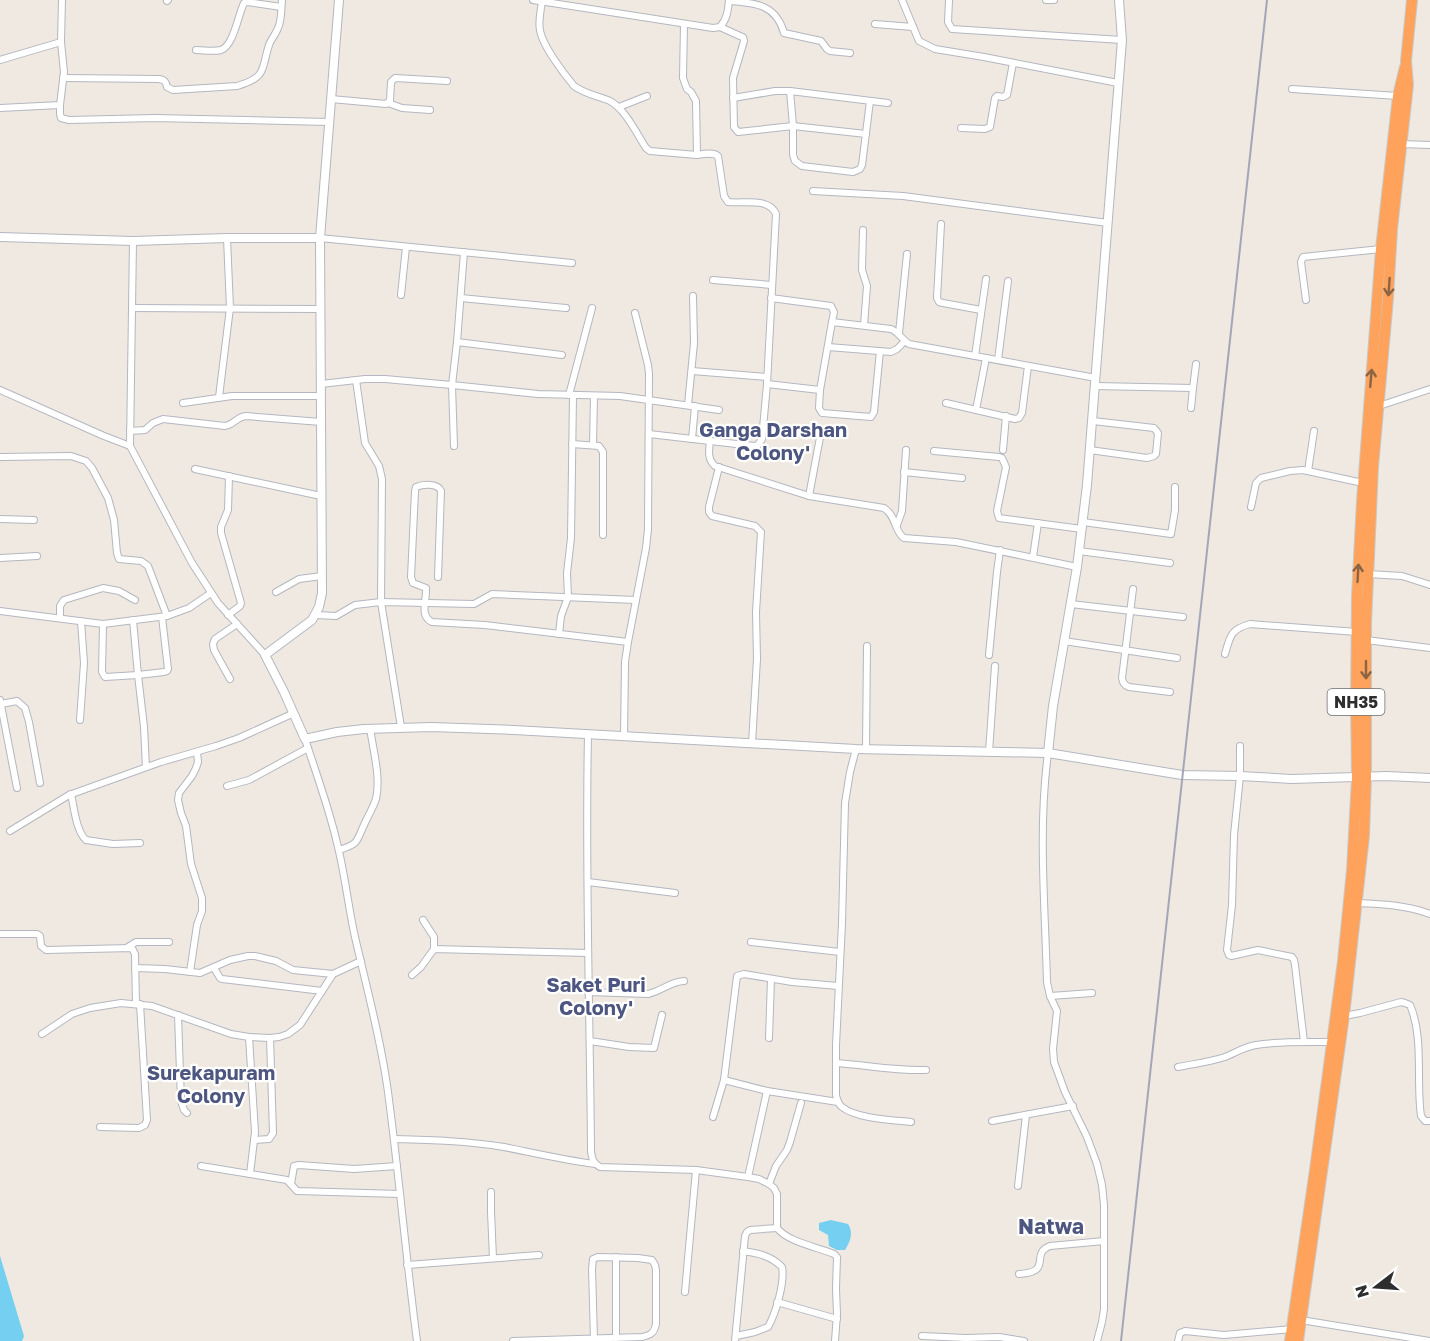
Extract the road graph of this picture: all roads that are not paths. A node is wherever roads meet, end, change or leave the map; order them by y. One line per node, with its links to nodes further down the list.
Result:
1 (62, 0): 18 (street)
2 (339, 0): 32 (street)
3 (533, 0): 11 (street)
4 (729, 0): 15 (street); 20 (street)
5 (902, 0): 16 (street)
6 (949, 0): 17 (street)
7 (1046, 0): 8 (street)
8 (1054, 0)
9 (1119, 0): 17 (street)
10 (1413, 0): 22 (highway, NH35)
11 (542, 2): 13 (street); 37 (street)
12 (282, 3): 19 (street); 24 (street)
13 (684, 24): 15 (street); 46 (street)
14 (875, 24): 16 (street)
15 (720, 27): 31 (street)
16 (913, 27): 23 (street)
17 (1122, 40): 26 (street)
18 (61, 42): 21 (street); 24 (street)
19 (196, 50)
20 (850, 53)
21 (0, 60)
22 (1406, 61): 30 (highway, NH35); 44 (highway, NH35)
23 (1013, 63): 26 (street); 42 (street)
24 (63, 78): 36 (street)
25 (447, 81): 34 (street)
26 (1118, 83): 48 (street)
27 (1292, 89): 30 (street)
28 (790, 91): 31 (street); 33 (street); 41 (street)
29 (647, 96): 37 (street)
30 (1398, 96): 56 (highway, NH35)
31 (733, 98): 41 (street)
32 (331, 99): 34 (street); 40 (street)
33 (870, 101): 35 (street); 43 (street)
34 (388, 103): 39 (street)
35 (888, 103)
36 (60, 105): 38 (street); 40 (street)
37 (619, 107): 46 (street)
38 (0, 108)
39 (430, 110)
40 (329, 122): 53 (street)
41 (793, 126): 43 (street); 43 (street)
42 (961, 129)
43 (866, 134)
44 (1401, 144): 45 (street); 107 (highway, NH35, one-way to 107)
45 (1430, 145)
46 (697, 155): 63 (street)
47 (813, 191): 48 (street)
48 (1108, 223): 92 (street)
49 (941, 224): 74 (street)
50 (862, 230): 77 (street)
51 (0, 237): 54 (street)
52 (227, 238): 53 (street); 54 (street); 70 (street)
53 (320, 238): 55 (street); 73 (street)
54 (133, 241): 69 (street)
55 (406, 247): 57 (street); 64 (street)
56 (1382, 249): 68 (street); 135 (highway, NH35, one-way to 56)
57 (464, 252): 59 (street); 66 (street)
58 (907, 254): 78 (street)
59 (572, 263)
60 (986, 279): 74 (street)
61 (712, 280): 63 (street)
62 (1008, 280): 86 (street)
63 (772, 285): 67 (street)
64 (401, 295)
65 (693, 296): 89 (street)
66 (461, 298): 71 (street); 80 (street)
67 (771, 298): 76 (street); 91 (street)
68 (1306, 300)
69 (132, 308): 70 (street); 114 (street)
70 (230, 308): 73 (street); 102 (street)
71 (566, 308)
72 (592, 308): 99 (street)
73 (320, 309): 93 (street)
74 (981, 310): 84 (street)
75 (635, 313): 103 (street)
76 (832, 322): 77 (street); 81 (street)
77 (864, 326): 78 (street)
78 (899, 333): 79 (street)
79 (905, 341): 82 (street); 84 (street)
80 (457, 342): 83 (street); 94 (street)
81 (828, 347): 82 (street); 98 (street)
82 (880, 351): 98 (street)
83 (562, 355)
84 (975, 356): 85 (street)
85 (986, 358): 86 (street); 110 (street)
86 (998, 360): 88 (street)
87 (1196, 364): 95 (street)
88 (1028, 366): 92 (street); 111 (street)
89 (692, 370): 91 (street); 106 (street)
90 (356, 380): 93 (street); 94 (street); 163 (street)
91 (767, 381): 98 (street); 119 (street)
92 (1096, 382): 95 (street); 112 (street)
93 (321, 384): 100 (street)
94 (452, 384): 99 (street); 122 (street)
95 (1193, 388): 108 (street)
96 (1430, 389): 107 (street)
97 (0, 390): 121 (street)
98 (820, 390)
99 (571, 395): 101 (street); 120 (street)
100 (321, 396): 102 (street); 113 (street)
101 (594, 396): 103 (street); 123 (street)
102 (219, 397): 104 (street)
103 (649, 400): 106 (street); 117 (street)
104 (183, 403)
105 (946, 403): 110 (street)
106 (691, 406): 109 (street); 118 (street)
107 (1379, 406): 153 (highway, NH35)
108 (1191, 408)
109 (719, 410)
110 (976, 410): 111 (street)
111 (1006, 416): 125 (street)
112 (1093, 421): 126 (street); 126 (street)
113 (321, 422): 114 (street); 137 (street)
114 (130, 431): 121 (street)
115 (1314, 431): 131 (street)
116 (821, 432): 138 (street)
117 (649, 434): 118 (street); 162 (street)
118 (692, 439): 119 (street)
119 (710, 441): 129 (street)
120 (572, 444): 123 (street); 160 (street)
121 (130, 446): 159 (street)
122 (454, 446)
123 (593, 446): 145 (street)
124 (906, 450): 132 (street)
125 (1003, 450)
126 (1090, 450): 144 (street)
127 (934, 451): 142 (street)
128 (0, 457): 170 (street)
129 (718, 467): 138 (street); 201 (street)
130 (195, 469): 133 (street)
131 (1308, 471): 135 (street); 139 (street)
132 (904, 472): 134 (street); 143 (street)
133 (229, 476): 137 (street); 168 (street)
134 (962, 478)
135 (1363, 483): 177 (highway, NH35, one-way to 135)
136 (1175, 487): 144 (street)
137 (321, 496): 154 (street)
138 (809, 496): 143 (street)
139 (1251, 507)
140 (0, 519): 141 (street)
141 (34, 520)
142 (1038, 523): 144 (street); 149 (street)
143 (897, 525): 146 (street)
144 (1082, 526): 147 (street)
145 (603, 535)
146 (1000, 550): 149 (street); 186 (street)
147 (1079, 551): 151 (street); 152 (street)
148 (38, 556): 150 (street)
149 (1033, 557): 152 (street)
150 (0, 558)
151 (1170, 563)
152 (1077, 567): 165 (street)
153 (1368, 574): 156 (street); 179 (highway, NH35)
154 (322, 576): 158 (street); 169 (street)
155 (438, 577): 164 (street)
156 (1430, 585)
157 (1133, 590): 166 (street)
158 (276, 592)
159 (212, 593): 168 (street); 170 (street)
160 (568, 597): 162 (street); 164 (street); 178 (street)
161 (135, 600): 172 (street)
162 (636, 600): 181 (street)
163 (381, 602): 164 (street); 169 (street); 196 (street)
164 (426, 603): 178 (street)
165 (1071, 604): 166 (street); 180 (street)
166 (1130, 610): 171 (street); 184 (street)
167 (0, 611): 172 (street)
168 (228, 615): 176 (street)
169 (316, 615): 187 (street)
170 (165, 616): 173 (street); 190 (street)
171 (1183, 616)
172 (60, 618): 174 (street)
173 (134, 620): 175 (street); 190 (street)
174 (81, 621): 175 (street); 195 (street)
175 (103, 624): 190 (street)
176 (237, 624): 187 (street); 191 (street)
177 (1357, 632): 185 (street); 209 (highway, NH35)
178 (559, 634): 181 (street)
179 (1366, 640): 183 (street); 209 (highway, NH35, one-way to 209)
180 (1064, 641): 184 (street); 206 (street)
181 (628, 642): 199 (street)
182 (867, 646): 203 (street)
183 (1430, 648)
184 (1126, 650): 188 (street); 192 (street)
185 (1225, 654)
186 (989, 655)
187 (265, 656): 194 (street)
188 (1177, 658)
189 (995, 666): 205 (street)
190 (138, 675): 207 (street)
191 (230, 679)
192 (1170, 692)
193 (1, 702): 211 (street); 213 (street)
194 (294, 713): 200 (street); 204 (street)
195 (81, 720)
196 (400, 727): 197 (street); 198 (street)
197 (370, 728): 200 (street); 217 (street)
198 (588, 735): 199 (street); 218 (street)
199 (624, 737): 201 (street)
200 (306, 743): 212 (street); 217 (street)
201 (752, 743): 203 (street)
202 (1240, 746): 208 (street)
203 (861, 749): 205 (street); 228 (street)
204 (196, 752): 207 (street); 233 (street)
205 (989, 752): 206 (street)
206 (1048, 753): 208 (street); 242 (street)
207 (146, 767): 214 (street)
208 (1240, 776): 209 (street); 252 (street)
209 (1362, 777): 210 (street); 220 (highway, NH35); 253 (highway, NH35)
210 (1430, 778)
211 (40, 783)
212 (227, 786)
213 (17, 788)
214 (71, 794): 215 (street); 216 (street)
215 (10, 831)
216 (140, 843)
217 (339, 850): 230 (street)
218 (588, 882): 219 (street); 229 (street)
219 (675, 892)
220 (1357, 903): 221 (street); 246 (highway, NH35)
221 (1430, 914)
222 (423, 920): 227 (street)
223 (0, 934): 226 (street)
224 (169, 942): 226 (street)
225 (751, 942): 228 (street)
226 (128, 947): 231 (street)
227 (434, 949): 229 (street); 235 (street)
228 (840, 952): 238 (street)
229 (588, 953): 240 (street)
230 (361, 961): 234 (street); 269 (street)
231 (135, 968): 233 (street); 243 (street)
232 (214, 968): 233 (street); 234 (street); 239 (street)
233 (190, 972)
234 (333, 974): 239 (street)
235 (412, 975)
236 (771, 979): 238 (street); 250 (street); 257 (street)
237 (684, 981): 240 (street)
238 (838, 986): 254 (street)
239 (322, 991): 249 (street)
240 (588, 992): 251 (street)
241 (1092, 993): 242 (street)
242 (1050, 996): 261 (street)
243 (138, 1004): 244 (street); 247 (street); 268 (street)
244 (178, 1015): 248 (street); 262 (street)
245 (662, 1015): 251 (street)
246 (1344, 1016): 266 (street); 293 (highway, NH35)
247 (42, 1034)
248 (249, 1037): 249 (street); 270 (street)
249 (270, 1038): 270 (street)
250 (769, 1038)
251 (590, 1041): 271 (street)
252 (1304, 1042): 253 (street); 255 (street)
253 (1332, 1042): 294 (highway, NH35)
254 (836, 1063): 256 (street); 259 (street)
255 (1178, 1067)
256 (926, 1070)
257 (724, 1080): 258 (street); 264 (street)
258 (767, 1091): 259 (street); 276 (street)
259 (838, 1102): 267 (street)
260 (801, 1103): 278 (street)
261 (1073, 1106): 263 (street); 283 (street)
262 (187, 1113)
263 (1026, 1115): 265 (street); 279 (street)
264 (713, 1117)
265 (992, 1121)
266 (1430, 1121)
267 (911, 1122)
268 (99, 1127)
269 (394, 1139): 271 (street); 273 (street)
270 (254, 1140): 275 (street)
271 (595, 1164): 274 (street)
272 (201, 1166): 275 (street)
273 (397, 1166): 277 (street); 281 (street)
274 (696, 1170): 276 (street); 290 (street)
275 (250, 1174): 277 (street)
276 (748, 1177): 278 (street)
277 (291, 1184): 281 (street)
278 (769, 1184): 282 (street)
279 (1018, 1186)
280 (491, 1192): 287 (street)
281 (400, 1194): 288 (street)
282 (777, 1227): 284 (street); 292 (street)
283 (1104, 1241): 289 (street); 303 (street)
284 (743, 1251): 291 (street); 298 (street)
285 (539, 1255): 287 (street)
286 (616, 1257): 296 (street); 296 (street); 297 (street)
287 (493, 1258): 288 (street)
288 (407, 1265): 299 (street)
289 (1019, 1274)
290 (685, 1292)
291 (777, 1302): 292 (street); 298 (street)
292 (837, 1319): 301 (street)
293 (1301, 1320): 306 (highway, NH35); 307 (street)
294 (1292, 1329): 304 (street); 305 (highway, NH35)
295 (922, 1336): 302 (street)
296 (616, 1338): 297 (street)
297 (594, 1339): 300 (street)
298 (735, 1339)
299 (417, 1341)
300 (513, 1341)
301 (835, 1341)
302 (1024, 1341)
303 (1097, 1341)
304 (1178, 1341)
305 (1290, 1341)
306 (1298, 1341)
307 (1430, 1341)

